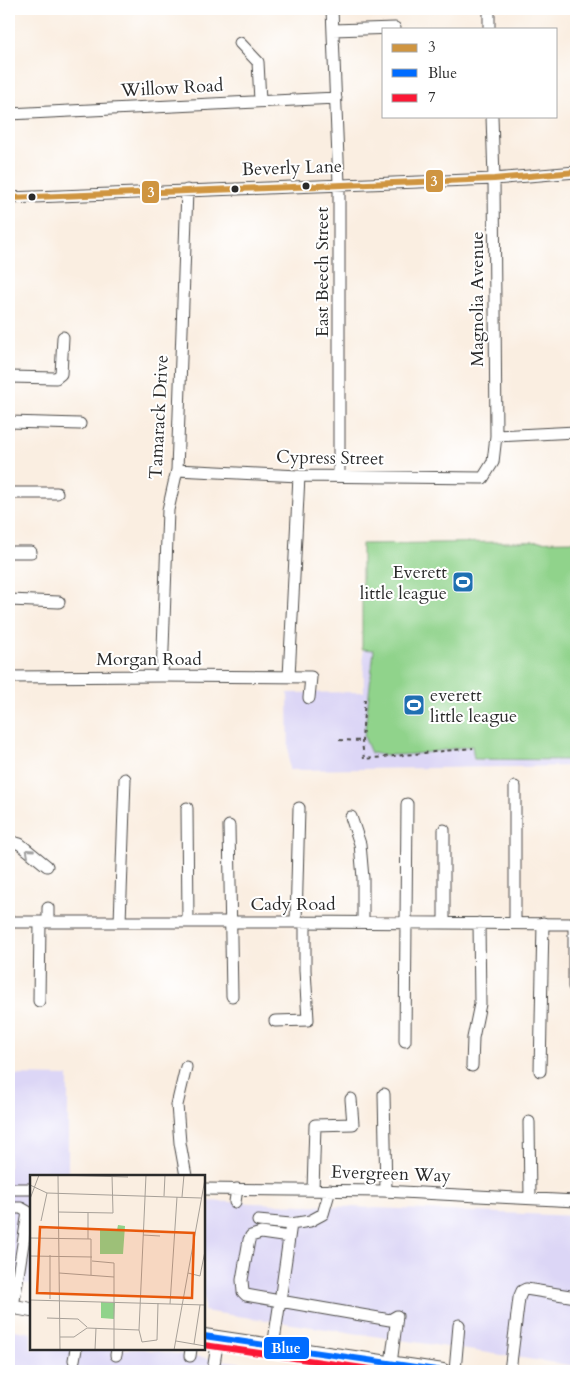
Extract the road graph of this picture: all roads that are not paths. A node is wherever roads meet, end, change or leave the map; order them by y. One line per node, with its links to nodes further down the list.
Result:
1 (332, 9): 5 (street, East Beech Street)
2 (489, 9): 4 (street)
3 (382, 28): 5 (street)
4 (489, 28)
5 (333, 30): 7 (street, East Beech Street)
6 (240, 43): 8 (street)
7 (336, 98): 8 (street, Willow Road); 13 (street, East Beech Street)
8 (260, 101): 9 (street, Willow Road)
9 (9, 114)
10 (492, 118): 12 (street, Magnolia Avenue)
11 (576, 172): 12 (street, Beverly Lane)
12 (494, 179): 13 (street, Beverly Lane); 21 (street, Magnolia Avenue)
13 (339, 184): 14 (street, Beverly Lane); 24 (street, East Beech Street)
14 (186, 190): 15 (street, Beverly Lane); 22 (street, Tamarack Drive)
15 (9, 198)
16 (63, 337): 17 (street)
17 (9, 377)
18 (9, 422): 19 (street)
19 (80, 424)
20 (576, 432): 21 (street)
21 (496, 436): 25 (street, Magnolia Avenue)
22 (177, 470): 23 (street, Cypress Street); 32 (street, Tamarack Drive)
23 (299, 476): 24 (street, Cypress Street); 34 (street)
24 (338, 476): 25 (street, Cypress Street)
25 (483, 478)
26 (57, 493): 27 (street)
27 (9, 494)
28 (9, 552): 29 (street)
29 (31, 552)
30 (9, 600): 31 (street)
31 (59, 602)
32 (162, 676): 33 (street, Morgan Road); 34 (street, Morgan Road)
33 (9, 677)
34 (290, 677): 35 (street, Morgan Road)
35 (309, 698)
36 (125, 778): 49 (street)
37 (515, 787): 58 (street)
38 (407, 804): 54 (street)
39 (187, 808): 50 (street)
40 (299, 808): 52 (street)
41 (351, 817): 53 (street)
42 (229, 826): 51 (street)
43 (444, 830): 55 (street)
44 (9, 841): 45 (street, one-way to 44)
45 (48, 866)
46 (48, 908): 48 (street)
47 (9, 922): 48 (street, Cady Road)
48 (44, 922): 49 (street, Cady Road); 62 (street)
49 (120, 922): 50 (street, Cady Road)
50 (188, 922): 51 (street, Cady Road)
51 (231, 922): 52 (street, Cady Road); 61 (street)
52 (301, 922): 53 (street, Cady Road); 63 (street)
53 (364, 922): 54 (street, Cady Road)
54 (406, 922): 55 (street, Cady Road); 64 (street)
55 (444, 922): 57 (street, Cady Road)
56 (575, 922): 59 (street, Cady Road); 60 (street)
57 (479, 923): 58 (street, Cady Road); 65 (street)
58 (515, 923): 59 (street, Cady Road)
59 (543, 923): 67 (street)
60 (574, 987)
61 (232, 996)
62 (39, 1001)
63 (275, 1021)
64 (405, 1041)
65 (472, 1066)
66 (186, 1067): 71 (street)
67 (540, 1071)
68 (384, 1094): 78 (street)
69 (351, 1099): 76 (street)
70 (529, 1122): 79 (street)
71 (186, 1175)
72 (13, 1187): 73 (street)
73 (30, 1189)
74 (205, 1189): 75 (street, Evergreen Way)
75 (237, 1189): 76 (street, Evergreen Way); 81 (street)
76 (313, 1190): 77 (street, Evergreen Way)
77 (330, 1190): 78 (street, Evergreen Way); 84 (street)
78 (386, 1191): 79 (street, Evergreen Way)
79 (530, 1198): 80 (street, Evergreen Way)
80 (576, 1200)
81 (235, 1202)
82 (11, 1208): 88 (street)
83 (258, 1221): 84 (street)
84 (291, 1224): 85 (street)
85 (289, 1238): 87 (street); 87 (street)
86 (576, 1297): 101 (street)
87 (280, 1301): 93 (street); 95 (street)
88 (11, 1307): 89 (main road)
89 (30, 1310)
90 (459, 1325): 100 (street)
91 (205, 1336): 92 (main road)
92 (218, 1338): 93 (main road); 97 (street)
93 (273, 1346): 94 (main road)
94 (313, 1353): 95 (main road); 98 (street)
95 (384, 1366): 96 (main road)
96 (414, 1369): 99 (main road)
97 (213, 1371)
98 (310, 1371)
99 (442, 1371)
100 (455, 1371)
101 (510, 1371)

